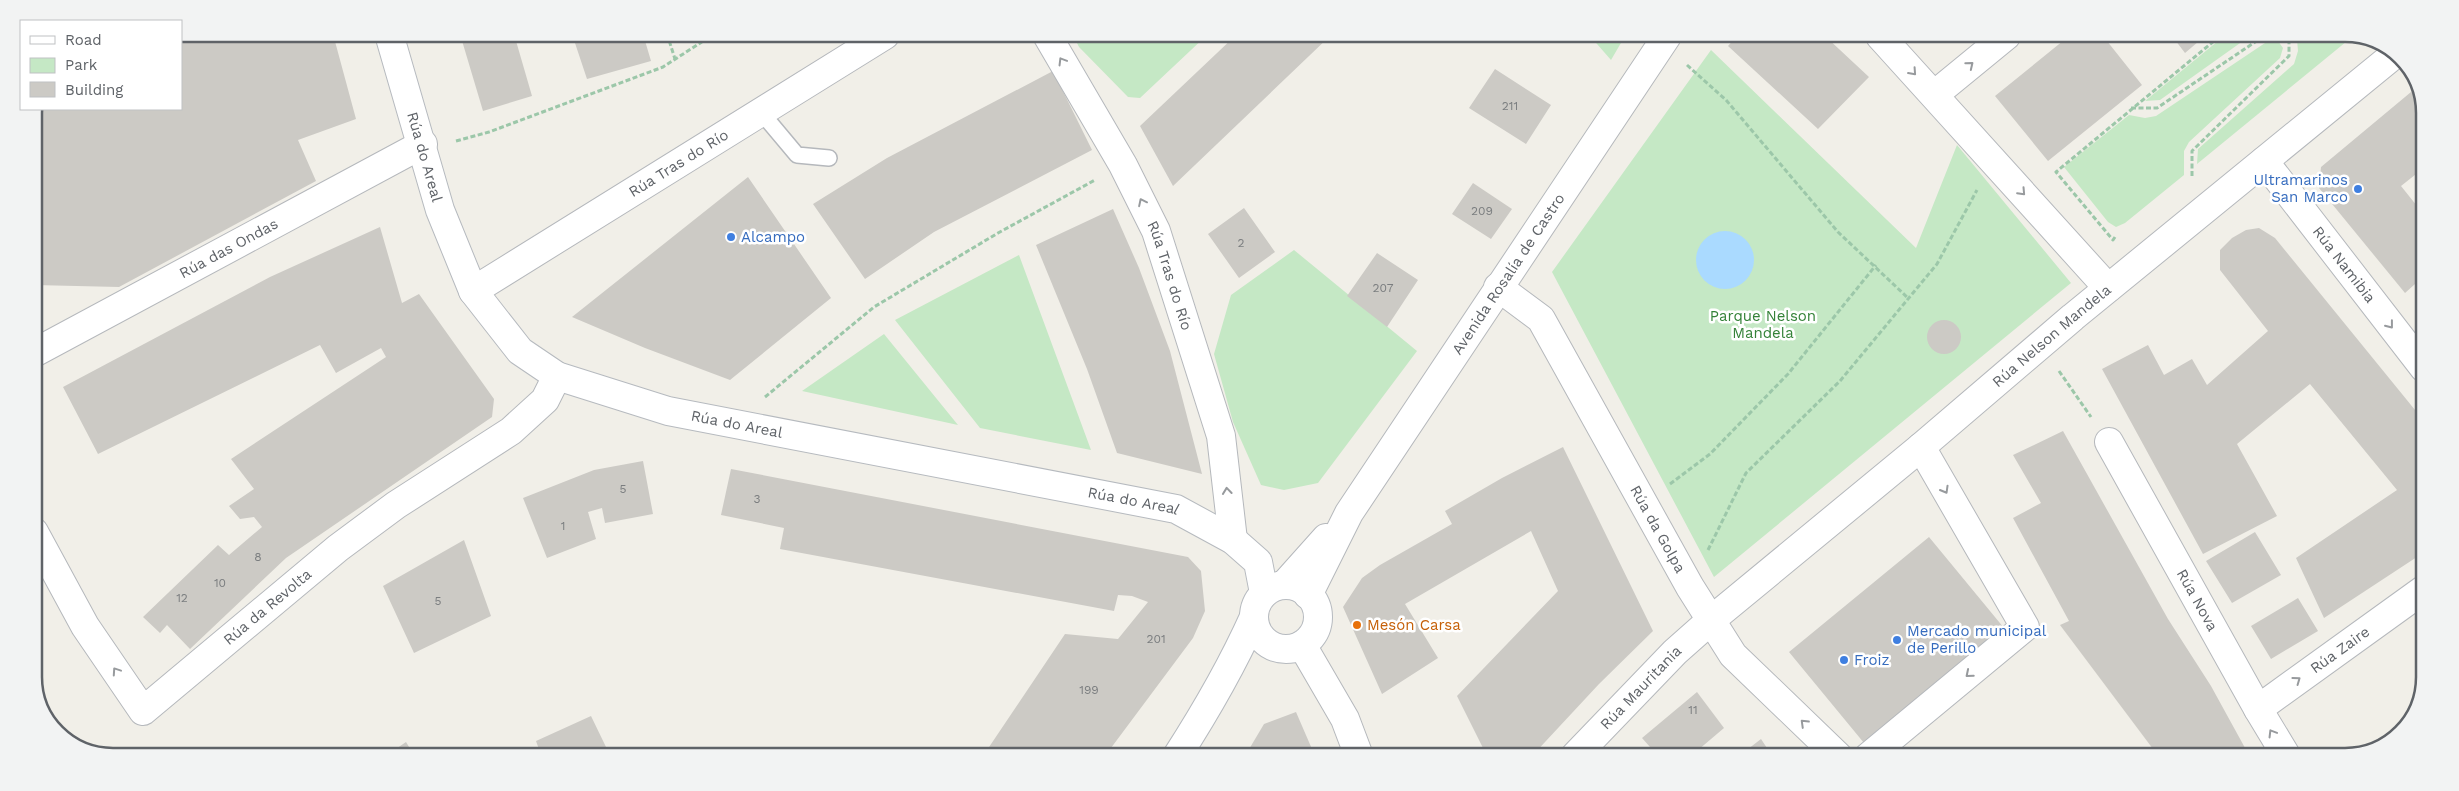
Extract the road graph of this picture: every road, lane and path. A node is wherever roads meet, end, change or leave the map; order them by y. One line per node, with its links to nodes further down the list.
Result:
1 (391, 42): 18 (street, Rúa do Areal)
2 (670, 42): 14 (path)
3 (702, 42): 14 (path)
4 (874, 42): 17 (street, Rúa Tras do Río)
5 (1051, 42): 22 (street, Rúa Tras do Río, one-way to 5)
6 (1662, 42): 26 (street, Avenida Rosalía de Castro)
7 (1667, 42): 25 (path)
8 (1885, 42): 15 (street, one-way to 15)
9 (1999, 42): 15 (street, one-way to 9)
10 (2213, 42): 16 (path)
11 (2255, 42): 16 (path)
12 (2288, 42): 23 (path)
13 (2390, 58): 21 (street, Rúa Nelson Mandela)
14 (675, 59): 18 (path)
15 (1934, 95): 20 (street)
16 (2131, 108): 24 (path)
17 (761, 112): 19 (lane); 28 (street, Rúa Tras do Río)
18 (423, 144): 28 (street, Rúa do Areal); 31 (street, Rúa das Ondas)
19 (829, 158)
20 (1994, 161): 27 (street, one-way to 27); 29 (path)
21 (2264, 161): 27 (street, Rúa Nelson Mandela); 32 (street, Rúa Namibia, one-way to 32)
22 (1123, 165): 34 (path); 38 (street, Rúa Tras do Río, one-way to 22)
23 (2199, 171)
24 (2117, 236)
25 (1876, 265): 29 (path); 37 (path)
26 (1498, 287): 37 (street, Rúa da Golpa); 42 (street, Avenida Rosalía de Castro)
27 (2108, 288): 30 (street, Rúa Nelson Mandela)
28 (473, 291): 33 (street, Rúa do Areal)
29 (1908, 298): 40 (path)
30 (2041, 345): 35 (path); 36 (street, Rúa Nelson Mandela)
31 (42, 348)
32 (2416, 358)
33 (557, 376): 34 (street, Rúa do Areal); 39 (street, Rúa da Revolta, one-way to 39)
34 (733, 422): 38 (street, Rúa do Areal)
35 (2109, 442): 46 (street, Rúa Nova)
36 (1921, 448): 43 (street, Rúa Nelson Mandela); 52 (street, one-way to 52)
37 (1645, 502): 40 (street, Rúa da Golpa)
38 (1233, 540): 42 (street, Rúa do Areal)
39 (43, 550)
40 (1690, 587): 43 (street, Rúa da Golpa)
41 (2416, 595): 46 (street, Rúa Zaire, one-way to 41)
42 (1278, 597): 44 (street); 45 (street); 47 (street, Avenida Rosalía de Castro)
43 (1710, 621): 50 (street, Rúa Mauritania); 51 (street, Rúa da Golpa, one-way to 43)
44 (1269, 645): 45 (street); 47 (street, Avenida Rosalía de Castro)
45 (1302, 645): 49 (street)
46 (2258, 709): 53 (street, Rúa Nova, one-way to 46)
47 (1202, 718): 48 (street, Avenida Rosalía de Castro)
48 (1182, 748)
49 (1356, 748)
50 (1583, 748)
51 (1830, 748)
52 (1879, 748)
53 (2282, 748)

